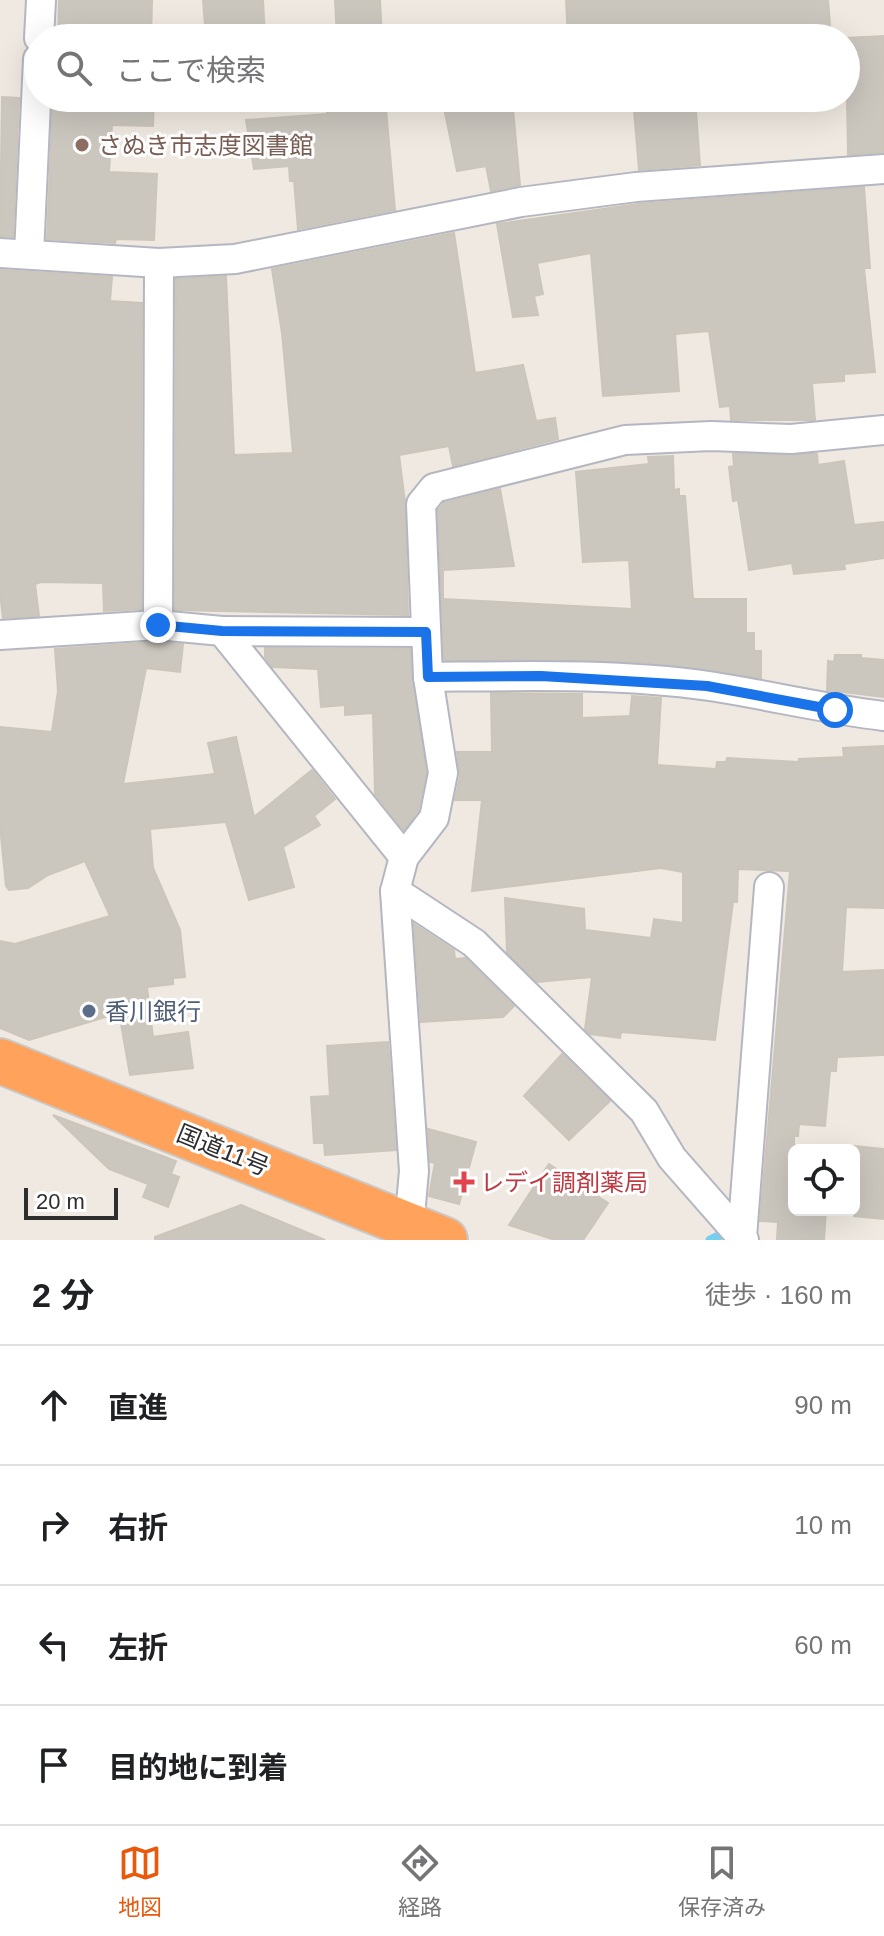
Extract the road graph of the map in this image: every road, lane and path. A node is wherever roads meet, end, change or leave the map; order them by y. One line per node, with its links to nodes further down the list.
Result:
1 (41, 0): 2 (street)
2 (40, 24)
3 (36, 112): 6 (street)
4 (884, 169): 7 (street)
5 (0, 253): 6 (street)
6 (29, 254): 7 (street)
7 (159, 263): 9 (street)
8 (884, 430): 11 (street)
9 (158, 625): 10 (street); 12 (street)
10 (222, 631): 11 (street); 15 (street)
11 (426, 632): 13 (street)
12 (0, 635)
13 (428, 677): 14 (street); 15 (street)
14 (884, 716)
15 (404, 857): 17 (street)
16 (769, 887): 20 (street)
17 (395, 891): 19 (street); 20 (street)
18 (0, 1061): 19 (highway, 国道11号)
19 (427, 1233)
20 (743, 1238)

